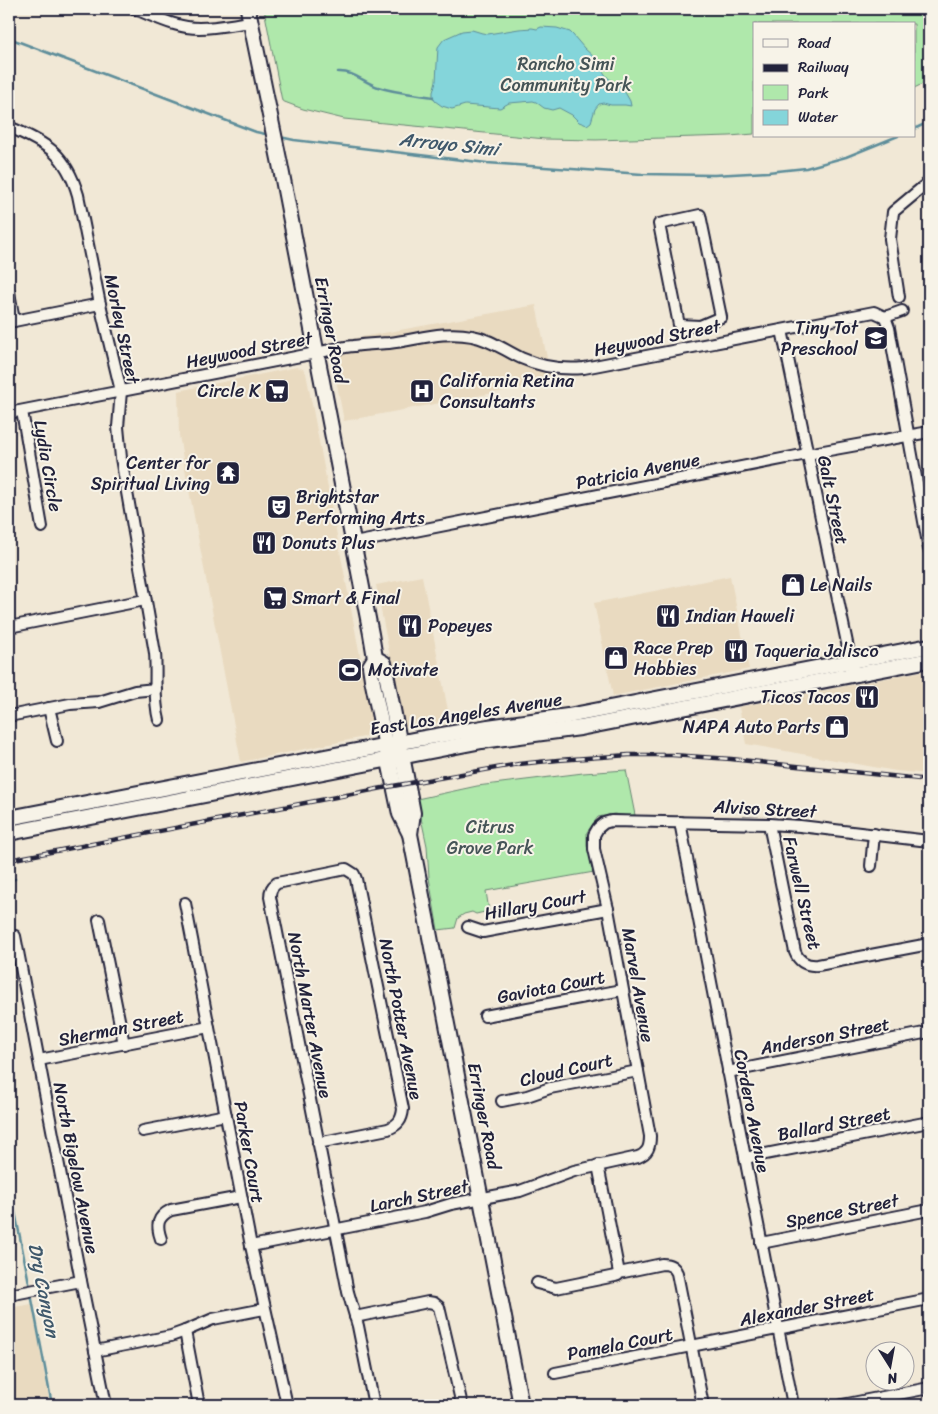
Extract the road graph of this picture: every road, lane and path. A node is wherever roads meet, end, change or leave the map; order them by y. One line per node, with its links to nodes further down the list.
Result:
1 (142, 10): 2 (street)
2 (249, 15): 14 (main road, Erringer Road)
3 (9, 127): 7 (street, Morley Street)
4 (929, 182): 6 (street)
5 (9, 292): 10 (street)
6 (899, 297)
7 (100, 304): 10 (street); 15 (street, Morley Street)
8 (902, 310): 9 (street)
9 (885, 317): 12 (street, Heywood Street); 19 (street)
10 (12, 321)
11 (700, 326): 11 (street); 13 (street)
12 (782, 330): 13 (street, Heywood Street); 20 (street, Galt Street)
13 (704, 345): 14 (street, Heywood Street)
14 (316, 353): 15 (street, Heywood Street); 22 (main road, Erringer Road)
15 (120, 391): 16 (street, Heywood Street); 24 (street, Morley Street)
16 (22, 411): 17 (street, Heywood Street); 21 (street, Lydia Circle)
17 (9, 413)
18 (929, 432): 19 (street, Patricia Avenue)
19 (909, 436): 20 (street, Patricia Avenue); 23 (street)
20 (807, 454): 22 (street, Patricia Avenue); 29 (street, Galt Street)
21 (42, 527)
22 (354, 543): 27 (main road, Erringer Road)
23 (929, 549)
24 (145, 600): 25 (street); 30 (street, Morley Street)
25 (9, 627)
26 (929, 646): 29 (main road, East Los Angeles Avenue)
27 (375, 658): 35 (main road, Erringer Road); 36 (main road, Erringer Road)
28 (929, 660): 29 (main road, East Los Angeles Avenue)
29 (852, 669): 35 (main road, East Los Angeles Avenue); 37 (main road, East Los Angeles Avenue)
30 (156, 689): 31 (street); 33 (street, Morley Street)
31 (49, 708): 32 (street); 34 (street)
32 (9, 716)
33 (159, 720)
34 (57, 742)
35 (399, 742): 36 (main road, East Los Angeles Avenue); 37 (main road, Erringer Road)
36 (387, 752): 37 (main road, East Los Angeles Avenue); 38 (main road, East Los Angeles Avenue); 42 (main road, East Los Angeles Avenue); 43 (main road, Erringer Road)
37 (402, 756): 43 (main road, Erringer Road)
38 (9, 818)
39 (680, 822): 40 (street, Alviso Street); 41 (street, Alviso Street); 61 (street, Cordero Avenue)
40 (769, 824): 44 (street, Alviso Street); 53 (street, Farwell Street)
41 (600, 826): 49 (street, Marvel Avenue)
42 (9, 833)
43 (410, 834): 71 (main road, Erringer Road)
44 (874, 834): 45 (street, Alviso Street); 46 (street)
45 (929, 841)
46 (871, 866)
47 (351, 871): 66 (street, North Potter Avenue); 66 (street, North Marter Avenue)
48 (185, 903): 56 (street, Parker Court)
49 (608, 909): 51 (street, Hillary Court); 54 (street, Marvel Avenue)
50 (99, 920): 58 (street)
51 (468, 927)
52 (15, 936): 59 (street, North Bigelow Avenue)
53 (929, 944)
54 (622, 990): 55 (street, Gaviota Court); 60 (street, Marvel Avenue)
55 (485, 1016)
56 (209, 1027): 58 (street, Sherman Street); 63 (street, Parker Court)
57 (929, 1032): 61 (street, Anderson Street)
58 (124, 1044): 59 (street, Sherman Street)
59 (39, 1060): 78 (street, North Bigelow Avenue)
60 (638, 1070): 62 (street, Cloud Court); 67 (street, Marvel Avenue)
61 (728, 1072): 68 (street, Cordero Avenue)
62 (502, 1101)
63 (226, 1115): 65 (street); 70 (street, Parker Court)
64 (929, 1122): 68 (street, Ballard Street)
65 (143, 1131)
66 (318, 1143): 73 (street, North Marter Avenue)
67 (648, 1151): 69 (street, Larch Street)
68 (745, 1158): 75 (street, Cordero Avenue)
69 (598, 1165): 71 (street, Larch Street); 77 (street)
70 (241, 1197): 74 (street); 76 (street, Parker Court)
71 (480, 1199): 73 (street, Larch Street); 95 (main road, Erringer Road)
72 (929, 1210): 75 (street, Spence Street)
73 (335, 1230): 76 (street, Larch Street); 83 (street, North Marter Avenue)
74 (161, 1239)
75 (761, 1243): 84 (street, Cordero Avenue)
76 (250, 1246): 82 (street, Parker Court)
77 (619, 1273): 79 (street); 86 (street)
78 (81, 1282): 80 (street); 87 (street, North Bigelow Avenue)
79 (537, 1283)
80 (9, 1295)
81 (929, 1299): 84 (street, Alexander Street)
82 (264, 1308): 85 (street); 92 (street, Parker Court)
83 (355, 1317): 93 (street, North Marter Avenue); 94 (street)
84 (778, 1329): 86 (street, Alexander Street); 97 (street, Cordero Avenue)
85 (185, 1331): 87 (street); 91 (street)
86 (692, 1347): 88 (street, Pamela Court); 96 (street)
87 (95, 1351): 90 (street, North Bigelow Avenue)
88 (555, 1373)
89 (929, 1388): 98 (street)
90 (106, 1405)
91 (199, 1405)
92 (287, 1405)
93 (374, 1405)
94 (462, 1405)
95 (521, 1405)
96 (703, 1405)
97 (793, 1405)
98 (842, 1405)

